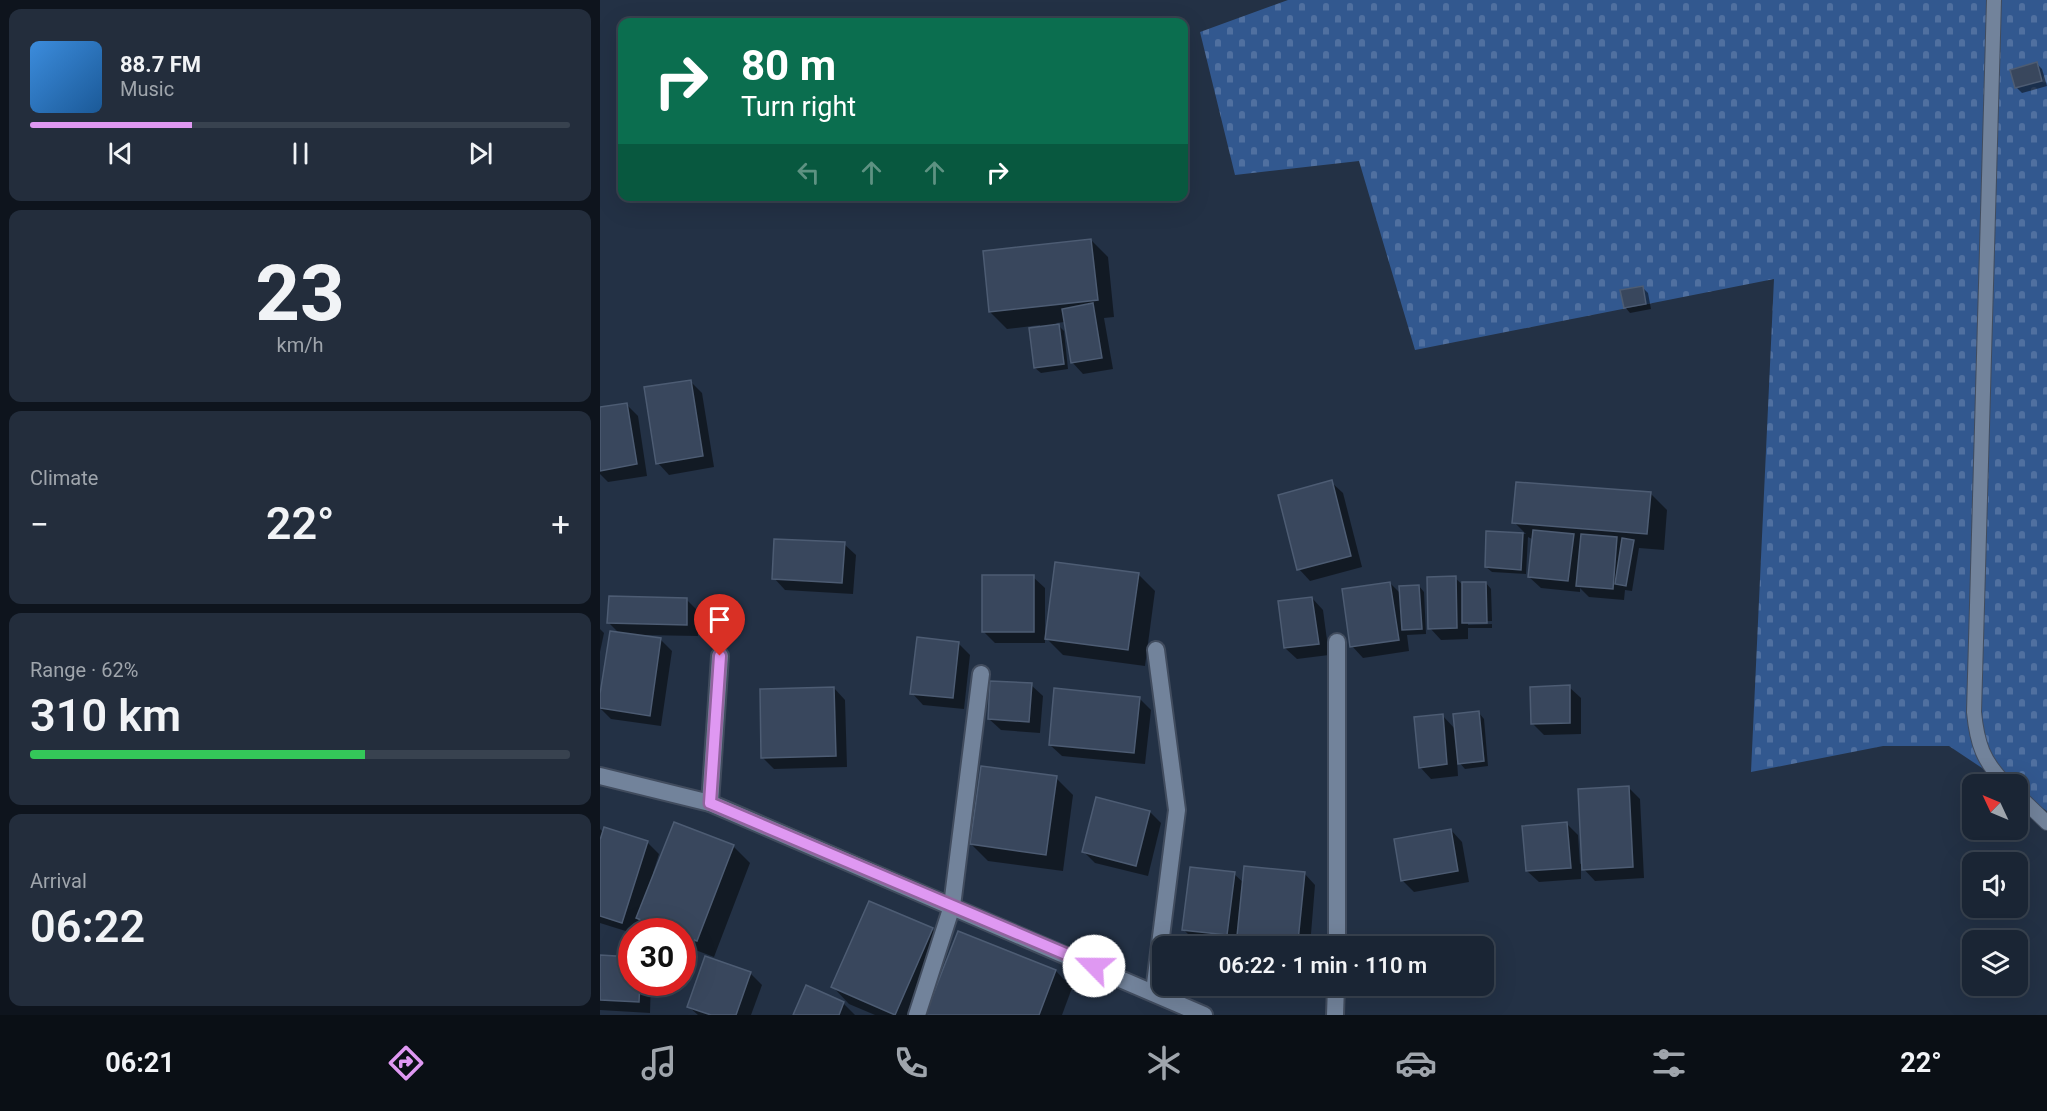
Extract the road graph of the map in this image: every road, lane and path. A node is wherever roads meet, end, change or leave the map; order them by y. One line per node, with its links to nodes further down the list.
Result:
1 (1994, 0): 6 (lane)
2 (1337, 642): 13 (street)
3 (1156, 650): 12 (street)
4 (720, 656): 8 (street)
5 (981, 674): 11 (street)
6 (1995, 774)
7 (600, 776): 8 (street)
8 (710, 803): 11 (street)
9 (2028, 805): 10 (lane)
10 (2047, 823)
11 (952, 906): 14 (street); 17 (street)
12 (1161, 936)
13 (1336, 936)
14 (1152, 991)
15 (1163, 996): 18 (street)
16 (1336, 996): 19 (street)
17 (917, 1015)
18 (1204, 1015)
19 (1335, 1015)

